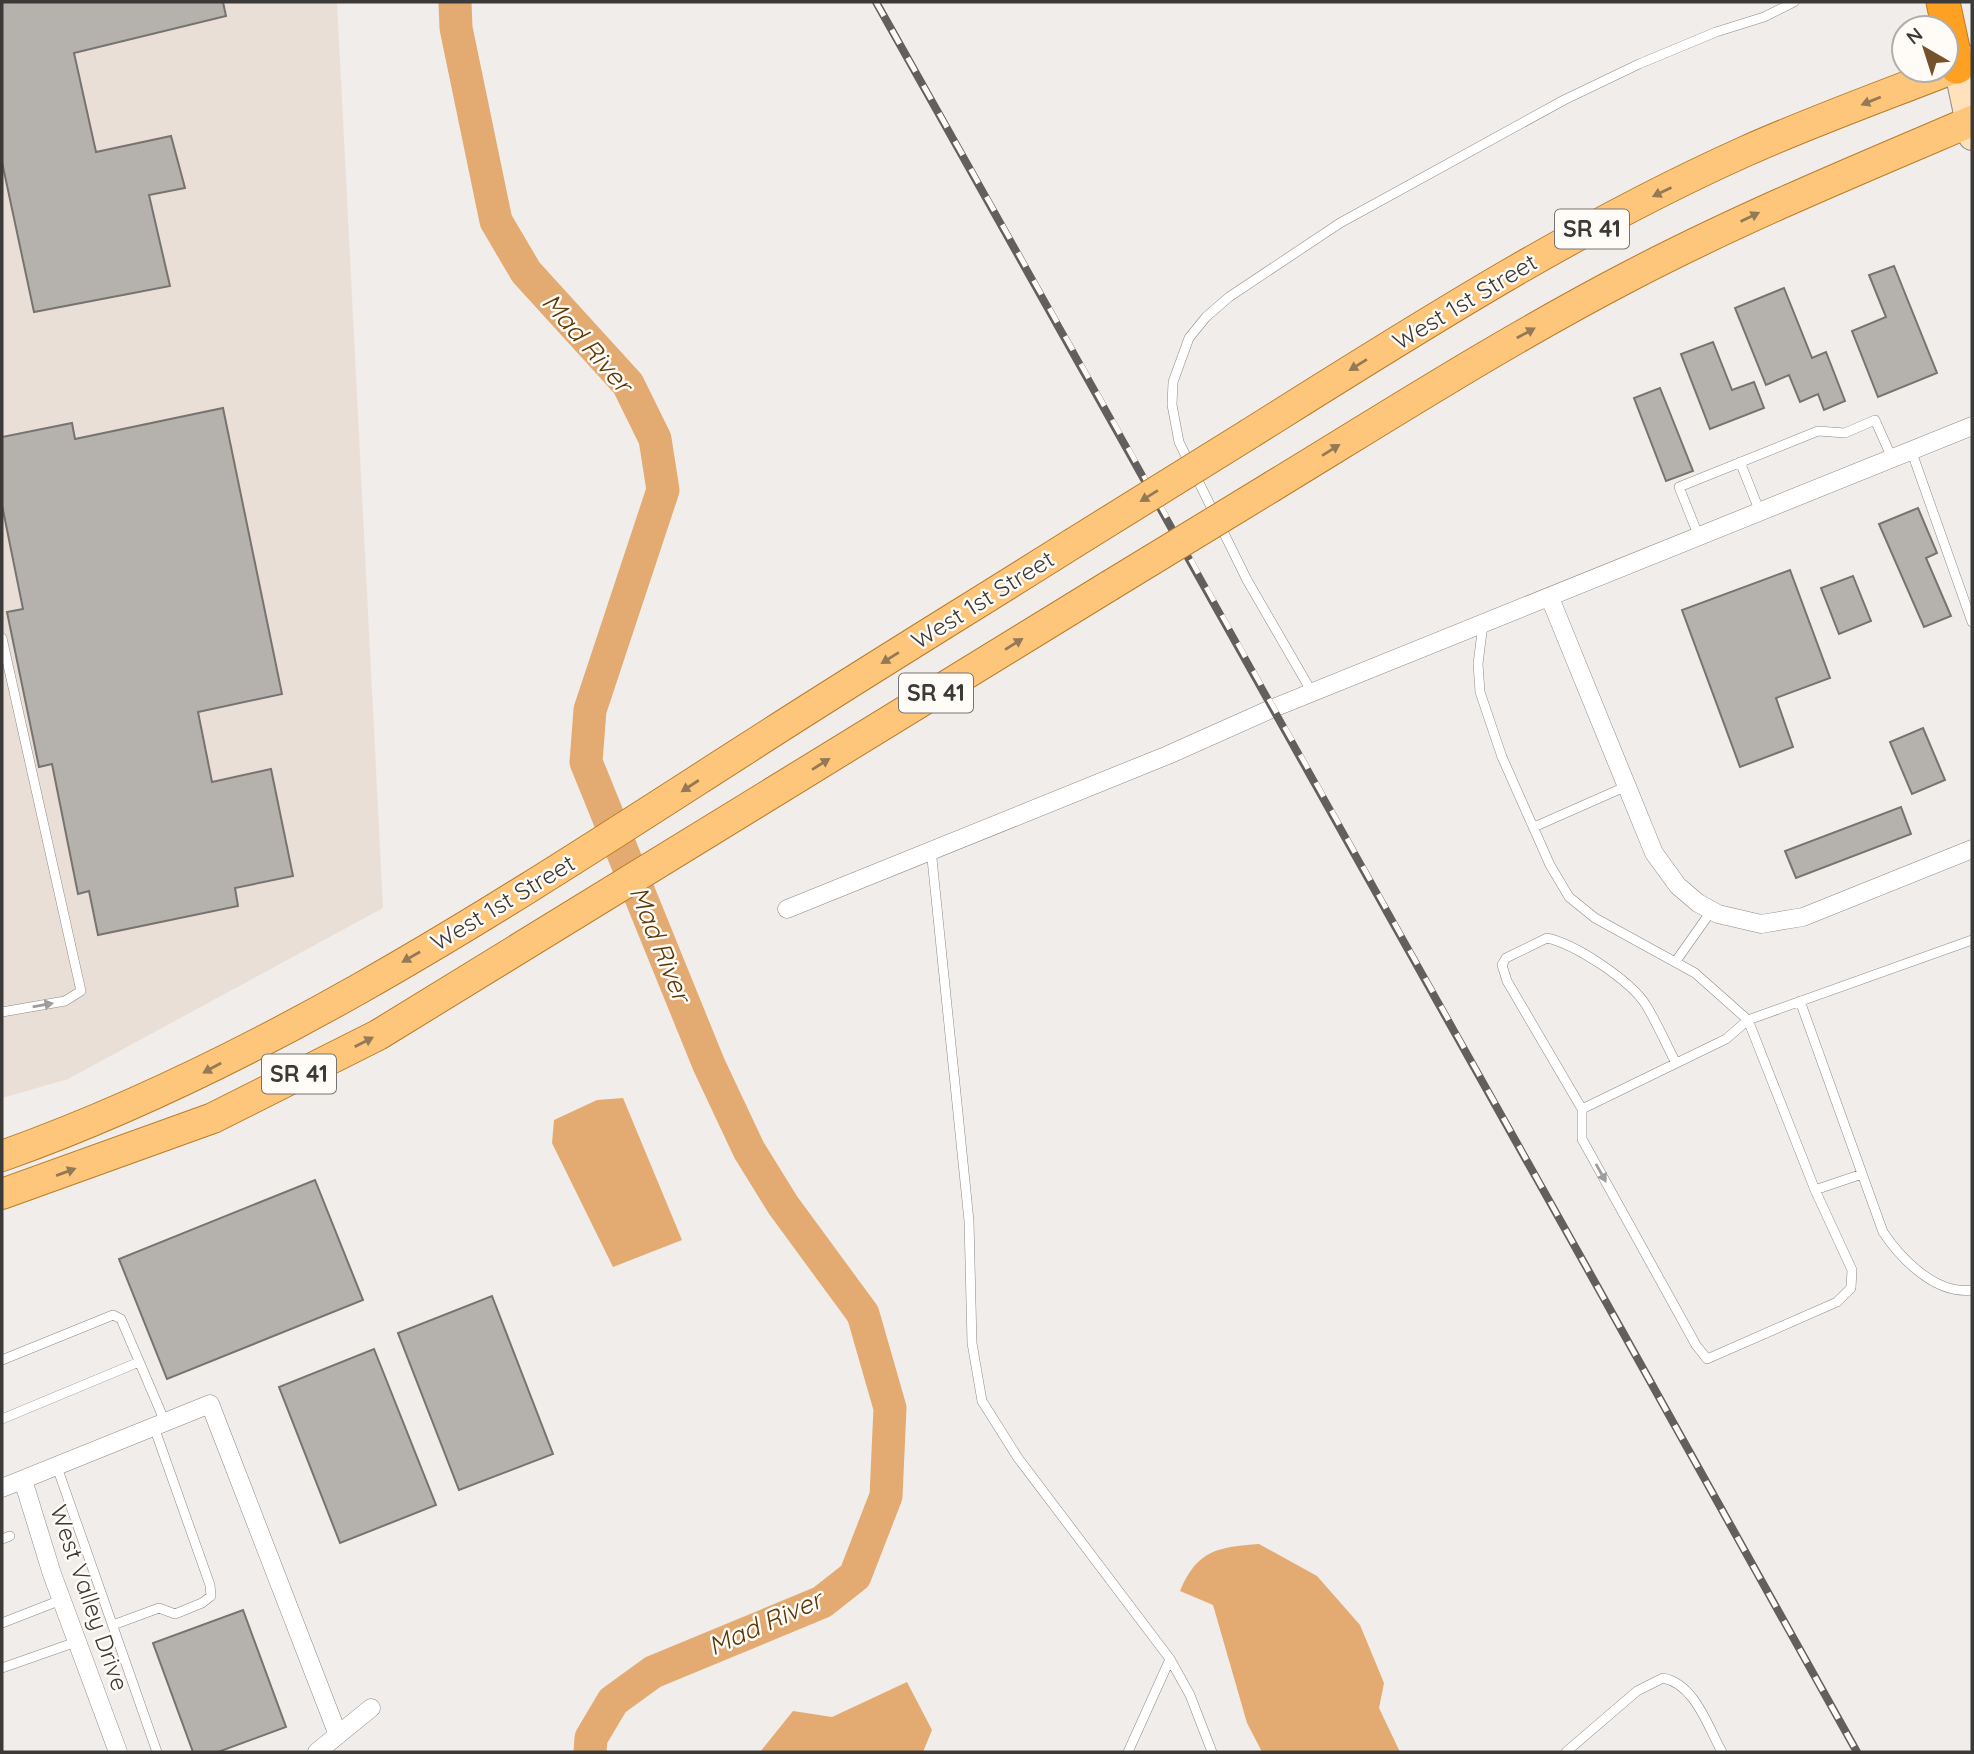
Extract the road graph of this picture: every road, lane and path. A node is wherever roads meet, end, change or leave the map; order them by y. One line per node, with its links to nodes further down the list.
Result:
1 (1794, 2): 16 (lane)
2 (1943, 2): 3 (highway)
3 (1965, 64): 4 (main road); 30 (main road, West 1st Street / SR 41, one-way to 30, bridge)
4 (1971, 127): 33 (main road, West 1st Street / SR 41, one-way to 4, bridge)
5 (1972, 426): 6 (street)
6 (1911, 450): 7 (street); 12 (lane)
7 (1892, 458): 8 (lane); 9 (street)
8 (1740, 462): 9 (lane); 10 (lane)
9 (1760, 512): 10 (street)
10 (1699, 537): 11 (street)
11 (1550, 598): 13 (street); 17 (street)
12 (1972, 622)
13 (1483, 625): 16 (street); 18 (lane)
14 (2, 638): 15 (lane)
15 (5, 675): 26 (lane, one-way to 15)
16 (1313, 694): 19 (street)
17 (1627, 786): 18 (lane); 22 (street)
18 (1534, 827): 24 (lane)
19 (932, 849): 21 (street); 46 (lane)
20 (1972, 849): 22 (street)
21 (787, 909)
22 (1712, 910): 24 (lane)
23 (1972, 940): 25 (lane)
24 (1676, 961): 27 (lane)
25 (1800, 1001): 27 (lane); 31 (lane)
26 (2, 1012)
27 (1748, 1020): 28 (lane); 32 (lane)
28 (1676, 1063): 29 (lane); 29 (lane)
29 (1582, 1109): 32 (lane, one-way to 32)
30 (2, 1156)
31 (1862, 1174): 32 (lane); 34 (lane)
32 (1815, 1190)
33 (2, 1194)
34 (1972, 1290)
35 (2, 1360): 36 (lane)
36 (139, 1362): 37 (lane); 38 (lane)
37 (2, 1419)
38 (160, 1425): 39 (street); 44 (lane); 49 (street)
39 (57, 1466): 40 (street); 44 (lane)
40 (23, 1480): 41 (street); 42 (street, West Valley Drive)
41 (2, 1488)
42 (61, 1600): 43 (lane); 45 (street, West Valley Drive)
43 (2, 1623)
44 (113, 1625): 51 (lane)
45 (76, 1642): 47 (lane); 50 (street, West Valley Drive)
46 (1170, 1659): 53 (lane); 54 (lane)
47 (2, 1668)
48 (371, 1708): 49 (street)
49 (338, 1735): 52 (street)
50 (118, 1752)
51 (158, 1752)
52 (317, 1752)
53 (1128, 1752)
54 (1212, 1752)
55 (1566, 1752): 56 (lane)
56 (1722, 1752)

